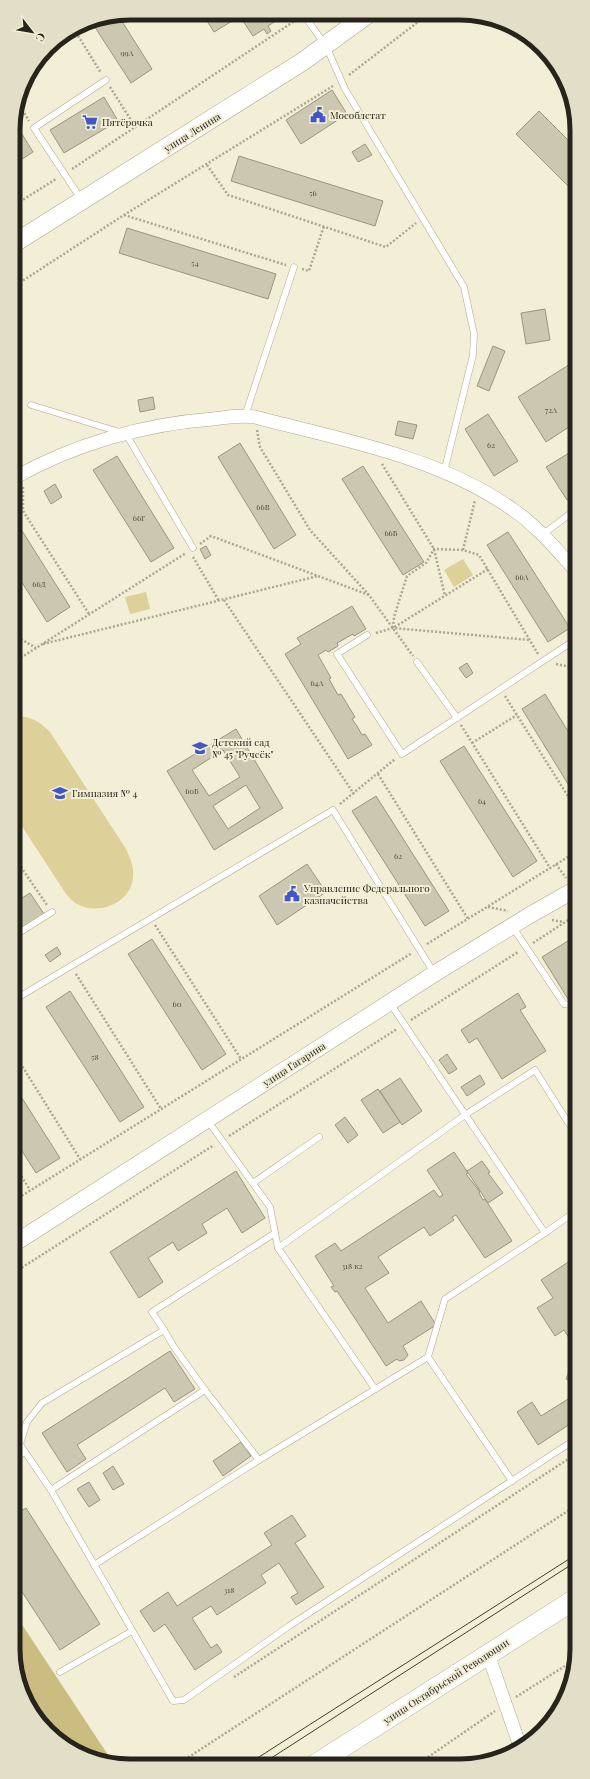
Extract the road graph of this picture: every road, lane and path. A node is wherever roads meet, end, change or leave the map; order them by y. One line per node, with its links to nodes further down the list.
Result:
1 (295, 20): 11 (path)
2 (307, 20): 5 (lane)
3 (358, 20): 5 (main road, улица Ленина)
4 (421, 20): 7 (path)
5 (326, 46): 7 (lane); 12 (main road, улица Ленина)
6 (106, 80): 9 (lane)
7 (342, 81): 10 (path); 15 (lane)
8 (22, 110): 9 (path)
9 (34, 128): 11 (lane)
10 (207, 165): 14 (path); 16 (path)
11 (64, 174): 12 (lane); 13 (path)
12 (82, 201): 17 (main road, улица Ленина)
13 (20, 202)
14 (124, 215): 18 (path); 19 (path)
15 (422, 218): 16 (path); 24 (lane)
16 (324, 226): 18 (path)
17 (20, 240)
18 (294, 267): 21 (lane)
19 (20, 282)
20 (31, 405): 22 (lane)
21 (250, 417): 22 (street); 23 (street); 36 (path)
22 (126, 434): 25 (street); 30 (lane)
23 (372, 448): 24 (street); 31 (path)
24 (444, 472): 26 (street)
25 (20, 474)
26 (478, 487): 29 (street); 32 (path)
27 (20, 489): 40 (path)
28 (570, 514): 29 (lane)
29 (542, 535): 33 (street)
30 (193, 548): 35 (path)
31 (434, 549): 32 (path); 37 (path); 41 (path)
32 (463, 550): 34 (path)
33 (570, 565)
34 (488, 569): 37 (path); 44 (path)
35 (318, 576): 36 (path); 38 (path)
36 (369, 595): 41 (path)
37 (445, 596): 41 (path)
38 (224, 600): 39 (path); 58 (path)
39 (219, 602): 40 (path); 46 (path)
40 (89, 614): 46 (path)
41 (393, 628): 42 (path); 44 (path); 49 (path)
42 (367, 635): 56 (lane)
43 (20, 639): 47 (path)
44 (530, 640): 50 (path)
45 (570, 643): 50 (lane)
46 (41, 645): 47 (path)
47 (36, 648): 48 (path)
48 (20, 658)
49 (417, 662): 54 (lane)
50 (543, 662): 51 (path); 52 (lane)
51 (570, 667)
52 (501, 689): 53 (path); 54 (lane)
53 (517, 715): 55 (path); 59 (path)
54 (457, 718): 55 (path); 56 (lane)
55 (472, 743): 63 (path)
56 (402, 754): 57 (path)
57 (378, 774): 58 (path); 68 (path)
58 (354, 794): 60 (path)
59 (570, 799)
60 (333, 810): 67 (lane); 72 (lane)
61 (570, 856): 63 (path)
62 (20, 867): 65 (path)
63 (550, 868): 68 (path)
64 (570, 892): 69 (street, улица Гагарина)
65 (52, 912): 70 (lane)
66 (570, 918): 71 (path)
67 (151, 919): 73 (lane); 79 (path)
68 (468, 919): 72 (path)
69 (512, 926): 71 (lane); 74 (street, улица Гагарина)
70 (20, 932)
71 (526, 947): 77 (lane); 78 (path)
72 (419, 949): 74 (lane); 79 (path)
73 (72, 966): 75 (lane); 81 (path)
74 (434, 974): 76 (street, улица Гагарина)
75 (20, 996)
76 (390, 1002): 78 (lane); 83 (street, улица Гагарина)
77 (570, 1005)
78 (404, 1024): 82 (lane); 86 (path)
79 (241, 1059): 81 (path)
80 (20, 1063): 87 (path)
81 (161, 1109): 87 (path)
82 (465, 1116): 84 (lane); 94 (lane); 96 (lane)
83 (207, 1120): 86 (lane); 95 (street, улица Гагарина)
84 (570, 1125)
85 (319, 1137): 89 (lane)
86 (222, 1140): 89 (lane); 97 (path)
87 (80, 1159): 90 (path)
88 (20, 1174): 90 (path)
89 (253, 1183): 93 (lane)
90 (30, 1190): 91 (path)
91 (20, 1197)
92 (570, 1215): 94 (lane)
93 (275, 1234): 96 (lane); 98 (lane)
94 (545, 1234): 99 (lane)
95 (20, 1235)
96 (278, 1248): 100 (lane)
97 (20, 1269)
98 (164, 1330): 101 (lane); 103 (lane)
99 (428, 1357): 100 (lane); 107 (lane)
100 (375, 1389): 106 (lane)
101 (205, 1390): 106 (lane); 108 (lane)
102 (570, 1443): 107 (lane)
103 (26, 1452): 104 (lane); 108 (lane)
104 (20, 1455)
105 (570, 1458): 115 (path)
106 (259, 1460): 110 (lane)
107 (512, 1481): 115 (lane)
108 (51, 1490): 110 (lane)
109 (570, 1510): 117 (path)
110 (94, 1564): 112 (lane)
111 (570, 1602): 113 (main road, улица Октябрьской Революции)
112 (132, 1631): 114 (lane); 115 (lane)
113 (488, 1654): 116 (street); 118 (main road, улица Октябрьской Революции)
114 (60, 1672)
115 (218, 1676)
116 (518, 1742)
117 (186, 1759)
118 (324, 1759)

